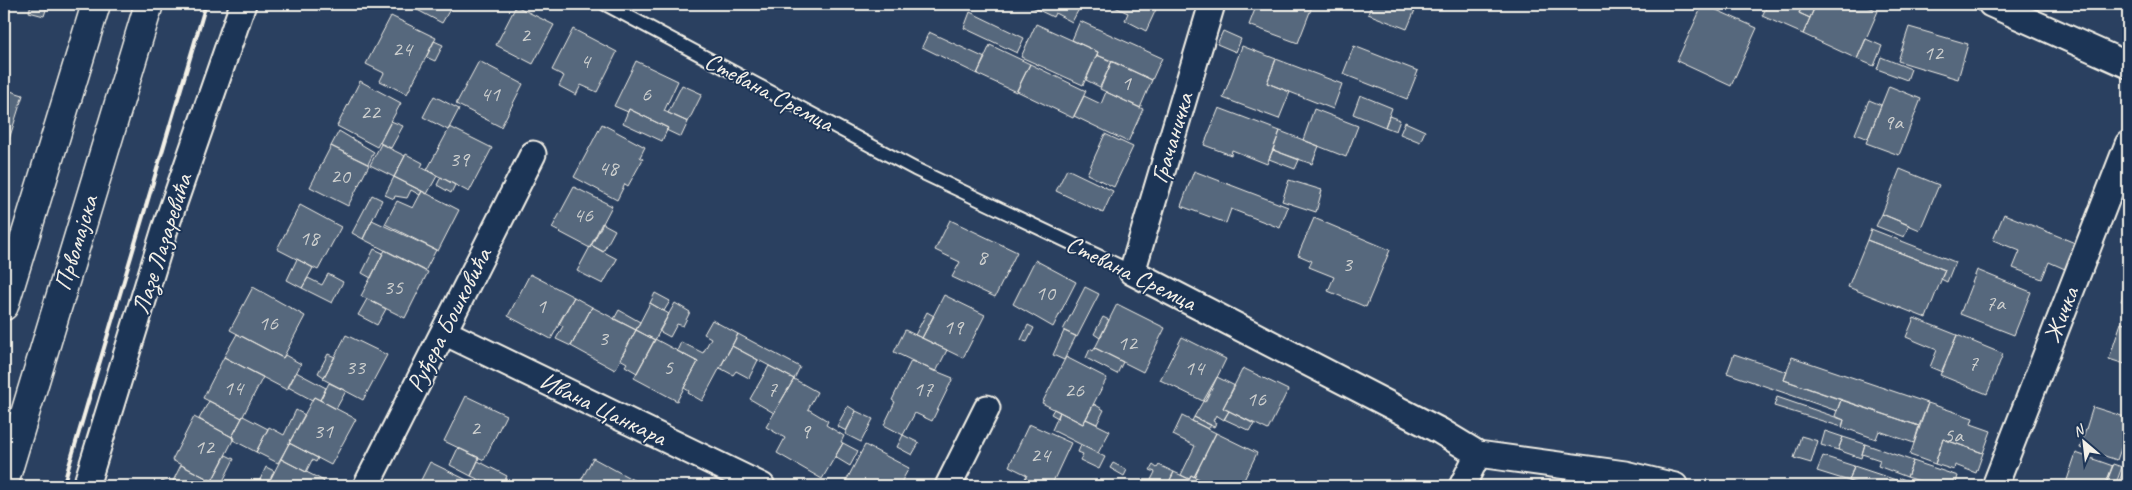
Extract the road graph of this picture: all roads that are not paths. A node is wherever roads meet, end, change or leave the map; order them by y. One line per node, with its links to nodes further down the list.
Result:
1 (96, 4): 11 (main road, Првомајска)
2 (149, 4): 15 (main road, Првомајска)
3 (243, 4): 16 (street, Лазе Лазаревића)
4 (605, 4): 10 (lane, Стевана Сремца)
5 (1212, 4): 10 (street, Грачаничка)
6 (1991, 4): 7 (street)
7 (2128, 65)
8 (2128, 144): 22 (street, Жичка)
9 (533, 154): 12 (street, Руђера Бошковића)
10 (1132, 272): 14 (street, Стевана Сремца)
11 (4, 306)
12 (444, 332): 17 (street, Руђера Бошковића); 18 (street, Ивана Цанкара)
13 (987, 408): 19 (street)
14 (1478, 454): 20 (street); 21 (street, Стевана Сремца)
15 (4, 483)
16 (86, 486)
17 (366, 486)
18 (762, 486)
19 (948, 486)
20 (1462, 486)
21 (1675, 486)
22 (1995, 486)

